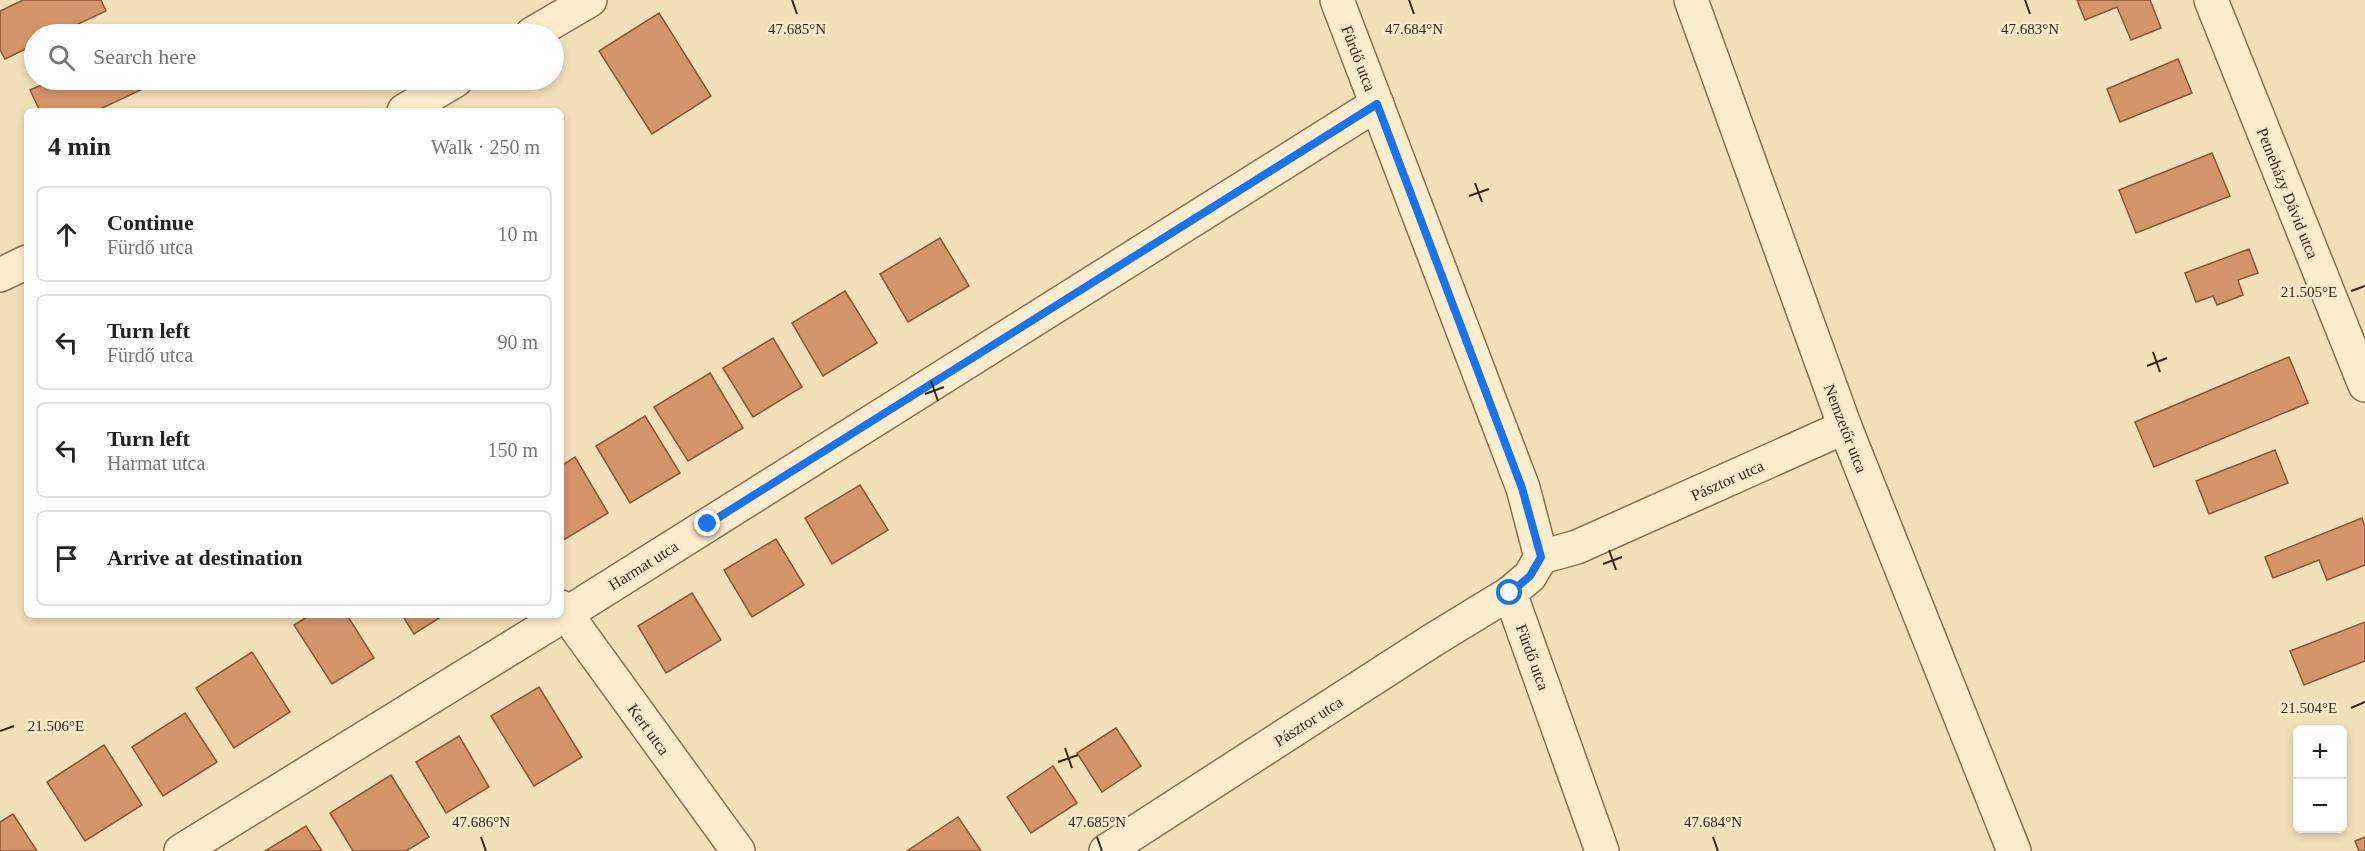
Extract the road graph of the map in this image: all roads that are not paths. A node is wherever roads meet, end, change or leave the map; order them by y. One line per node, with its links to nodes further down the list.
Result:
1 (590, 0): 5 (street)
2 (1337, 0): 7 (street, Fürdő utca)
3 (1691, 0): 12 (street, Nemzetőr utca)
4 (2211, 0): 11 (street, Petneházy Dávid utca)
5 (549, 24)
6 (439, 90): 8 (street)
7 (1377, 104): 13 (street, Fürdő utca); 15 (street, Harmat utca)
8 (409, 108)
9 (24, 263): 10 (street)
10 (0, 275)
11 (2365, 385)
12 (1845, 427): 13 (street, Pásztor utca); 22 (street, Nemzetőr utca)
13 (1541, 557): 14 (street)
14 (1510, 593): 20 (street, Pásztor utca); 21 (street, Fürdő utca)
15 (564, 610)
16 (564, 612): 19 (street, Kert utca)
17 (552, 618): 18 (street, Harmat utca)
18 (181, 851)
19 (738, 851)
20 (1106, 851)
21 (1602, 851)
22 (2014, 851)

